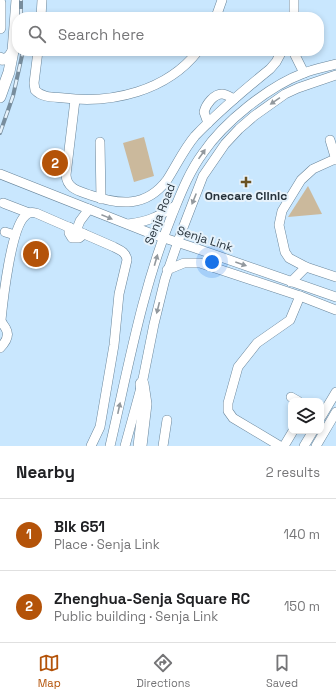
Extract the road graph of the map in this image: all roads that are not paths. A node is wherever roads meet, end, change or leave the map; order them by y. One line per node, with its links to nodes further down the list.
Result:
1 (18, 0): 6 (main road)
2 (42, 0): 7 (street)
3 (222, 0): 8 (street)
4 (294, 0): 9 (street)
5 (0, 3): 10 (main road)
6 (17, 12)
7 (42, 12)
8 (218, 12)
9 (294, 12)
10 (0, 28)
11 (12, 53): 17 (main road)
12 (12, 56): 21 (main road)
13 (37, 56): 23 (street)
14 (193, 56): 23 (street)
15 (279, 56): 22 (street)
16 (296, 56): 19 (street)
17 (0, 58)
18 (336, 64): 19 (street, Senja Road)
19 (304, 73): 31 (street, Senja Road, one-way to 19)
20 (336, 75): 39 (street, one-way to 39)
21 (0, 97)
22 (234, 99): 24 (street); 24 (street)
23 (75, 100): 29 (street)
24 (208, 123): 29 (street)
25 (330, 140): 27 (street)
26 (100, 142): 29 (street)
27 (336, 160): 40 (street)
28 (0, 174): 32 (street, Senja Link)
29 (101, 199)
30 (3, 203): 33 (street)
31 (175, 206): 34 (street); 38 (street, Senja Road)
32 (89, 209): 34 (street, Senja Link, one-way to 34); 35 (street)
33 (29, 213): 35 (street); 37 (street)
34 (125, 224): 38 (street, Senja Link)
35 (76, 231): 56 (street)
36 (5, 232): 37 (street)
37 (15, 234): 47 (street)
38 (163, 238): 39 (street, Senja Link); 57 (street, Senja Road, one-way to 38)
39 (177, 243): 41 (street); 43 (street, Senja Link, one-way to 43)
40 (306, 267): 42 (street); 43 (street)
41 (167, 270): 44 (street, Senja Link); 49 (street, one-way to 49)
42 (336, 276)
43 (291, 282): 45 (street, Senja Link)
44 (300, 296): 46 (street, Senja Link); 61 (street)
45 (336, 297)
46 (336, 310)
47 (0, 320): 48 (street)
48 (0, 348)
49 (142, 384): 58 (street); 59 (highway)
50 (336, 392): 52 (street)
51 (336, 412): 64 (street)
52 (324, 413)
53 (167, 420): 60 (street)
54 (291, 434): 62 (street)
55 (311, 434): 63 (street)
56 (91, 446)
57 (110, 446)
58 (125, 446)
59 (140, 446)
60 (163, 446)
61 (280, 446)
62 (284, 446)
63 (304, 446)
64 (316, 446)

